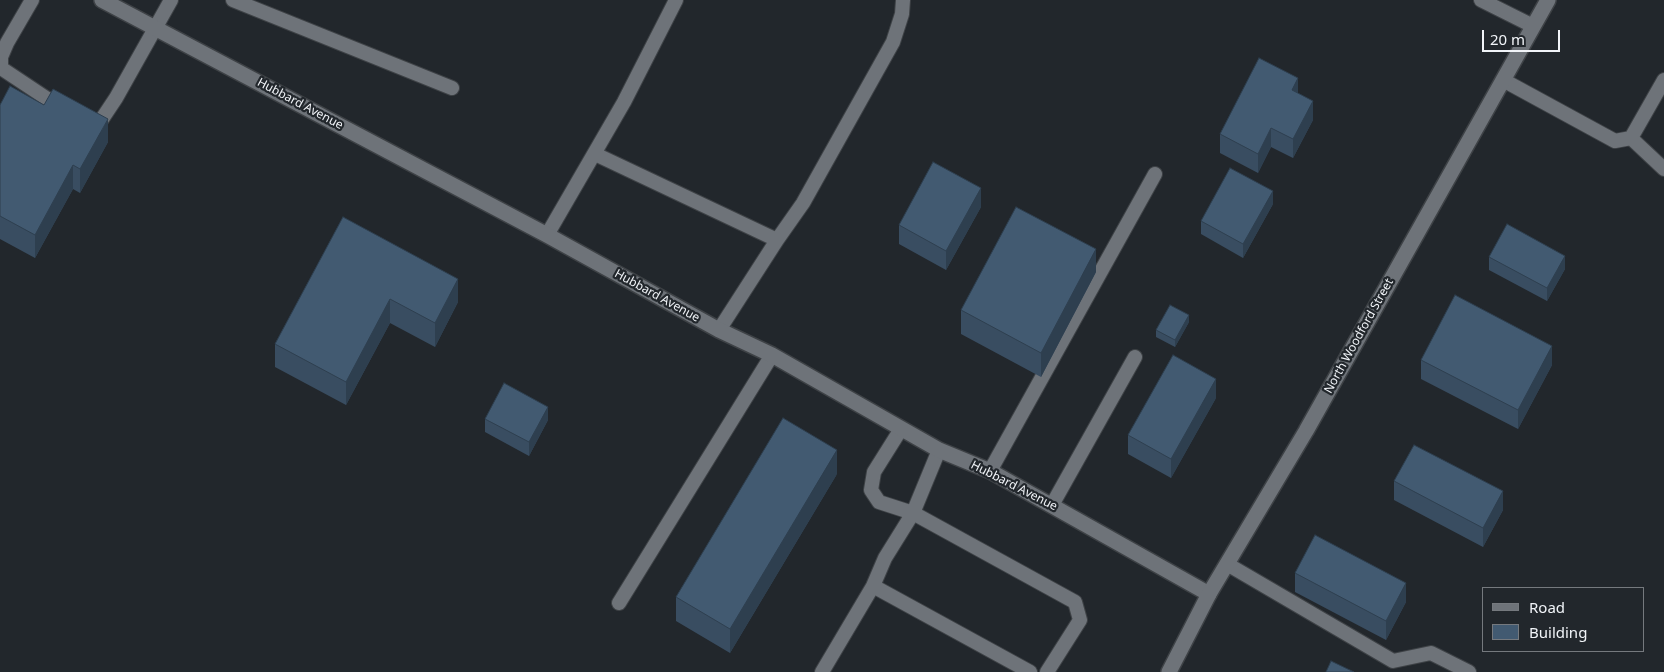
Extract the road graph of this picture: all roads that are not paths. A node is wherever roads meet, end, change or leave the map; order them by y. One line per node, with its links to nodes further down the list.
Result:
1 (32, 0): 10 (lane)
2 (102, 0): 10 (street, Hubbard Avenue)
3 (171, 0): 10 (lane)
4 (234, 0): 13 (lane)
5 (676, 0): 15 (lane)
6 (904, 0): 19 (lane)
7 (1481, 0): 9 (lane)
8 (1548, 0): 9 (street, North Woodford Street)
9 (1533, 26): 11 (street, North Woodford Street)
10 (156, 28): 18 (street, Hubbard Avenue)
11 (1503, 80): 14 (lane); 28 (street, North Woodford Street)
12 (1664, 80): 14 (lane)
13 (452, 88)
14 (1631, 138): 16 (lane)
15 (595, 154): 18 (lane); 19 (lane)
16 (1664, 169)
17 (1155, 174): 25 (lane)
18 (546, 235): 20 (street, Hubbard Avenue)
19 (777, 240): 20 (lane)
20 (719, 330): 21 (street, Hubbard Avenue)
21 (772, 355): 23 (street, Hubbard Avenue); 31 (lane)
22 (1135, 357): 26 (lane)
23 (901, 429): 24 (street, Hubbard Avenue); 27 (lane)
24 (939, 450): 25 (street, Hubbard Avenue); 27 (lane)
25 (990, 471): 26 (street, Hubbard Avenue)
26 (1052, 505): 30 (street, Hubbard Avenue)
27 (913, 513): 29 (lane); 34 (lane)
28 (1227, 564): 30 (street, North Woodford Street); 36 (lane)
29 (873, 586): 32 (lane); 33 (lane)
30 (1209, 594): 35 (street, North Woodford Street)
31 (619, 603)
32 (822, 672)
33 (1030, 672)
34 (1047, 672)
35 (1169, 672)
36 (1469, 672)

